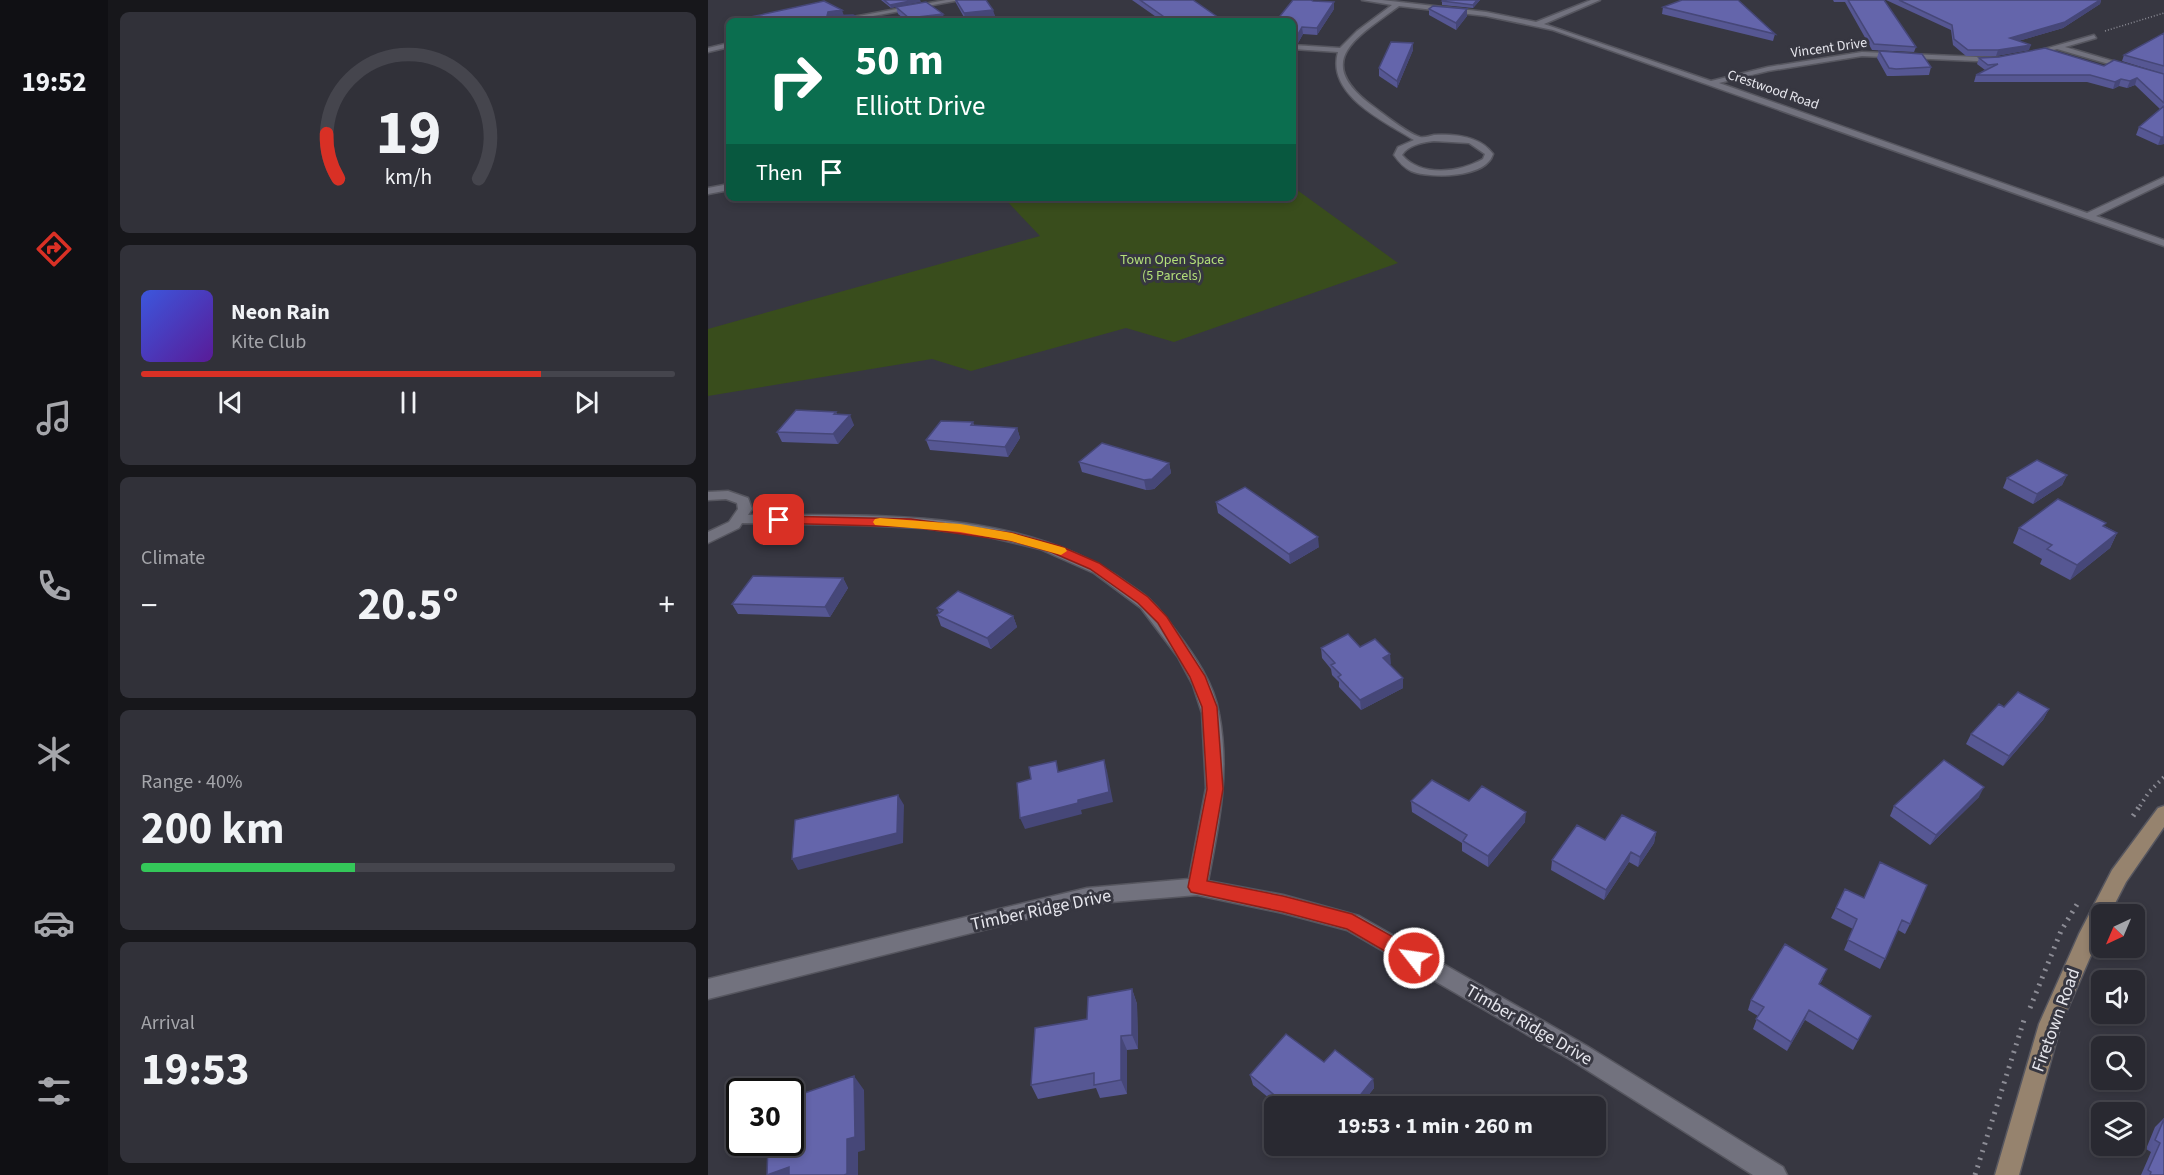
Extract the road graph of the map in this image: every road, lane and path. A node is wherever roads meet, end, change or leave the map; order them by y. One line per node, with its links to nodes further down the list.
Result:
1 (957, 0): 6 (street)
2 (1365, 0): 4 (street, Crestwood Road)
3 (1597, 0): 7 (street)
4 (1396, 5): 7 (street, Crestwood Road); 13 (street)
5 (2164, 13): 8 (path)
6 (852, 18)
7 (1538, 24): 17 (street, Crestwood Road)
8 (2094, 37): 10 (street)
9 (726, 46): 12 (street)
10 (2057, 46): 14 (street); 16 (street)
11 (1296, 47): 13 (street)
12 (708, 50)
13 (1343, 50): 18 (street)
14 (2025, 56)
15 (2005, 60): 17 (street, Vincent Drive)
16 (2164, 78)
17 (1711, 83): 22 (street, Crestwood Road)
18 (1420, 140): 18 (street)
19 (2164, 180): 22 (street)
20 (726, 188): 21 (street)
21 (708, 191)
22 (2088, 216): 23 (street, Crestwood Road)
23 (2164, 243)
24 (708, 496): 25 (street)
25 (740, 519): 26 (street); 28 (street)
26 (708, 538)
27 (2164, 813): 31 (street, Firetown Road)
28 (1197, 887): 29 (street, Timber Ridge Drive); 30 (street, Timber Ridge Drive)
29 (708, 989)
30 (1775, 1175)
31 (2007, 1175)

